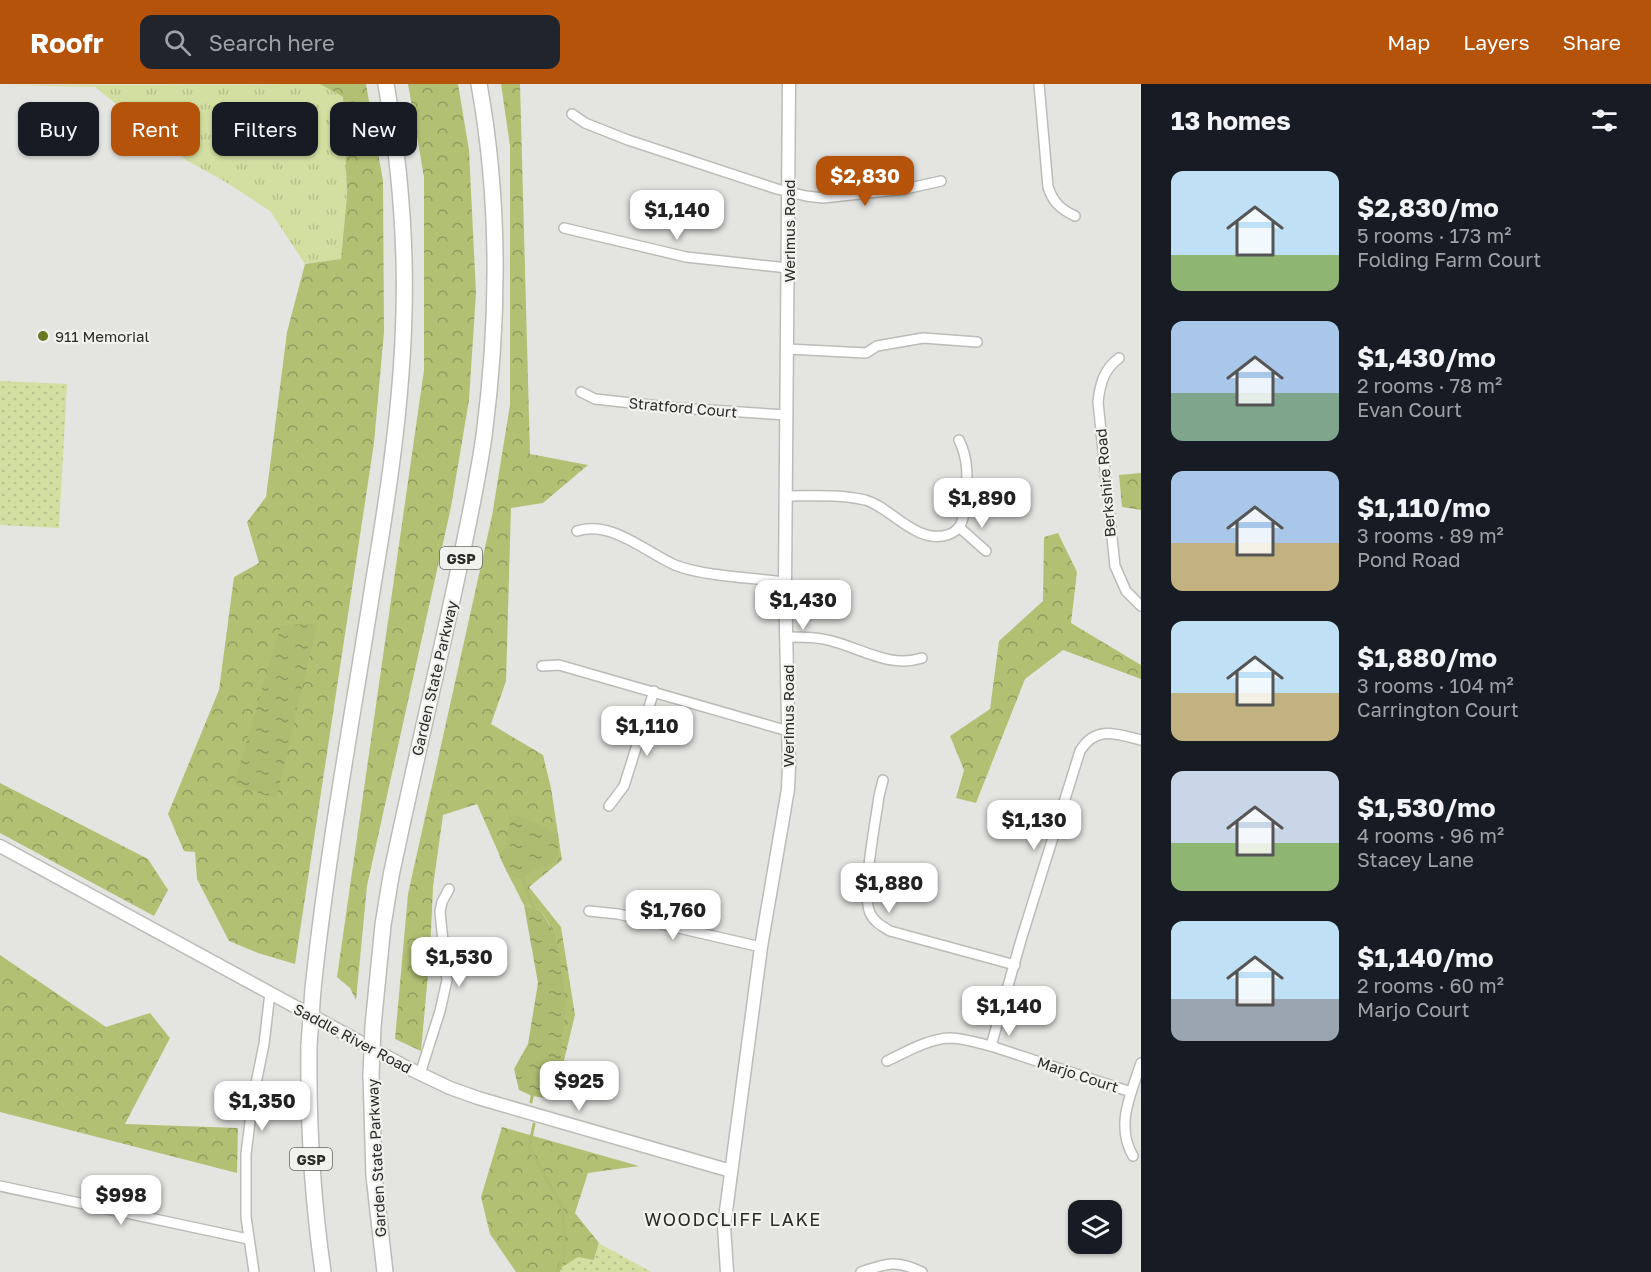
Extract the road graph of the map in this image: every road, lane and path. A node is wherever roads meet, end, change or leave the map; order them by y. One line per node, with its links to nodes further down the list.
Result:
1 (386, 84): 47 (highway, GSP, bridge)
2 (479, 84): 48 (highway, Garden State Parkway / GSP, bridge)
3 (789, 84): 7 (main road, Werimus Road)
4 (1039, 84): 8 (street)
5 (572, 114): 7 (street)
6 (941, 182): 7 (street)
7 (789, 193): 10 (main road, Werimus Road)
8 (1075, 216)
9 (564, 228): 10 (street)
10 (788, 268): 12 (main road, Werimus Road)
11 (977, 342): 12 (street)
12 (787, 349): 15 (main road, Werimus Road)
13 (1119, 358): 22 (street, Berkshire Road)
14 (581, 392): 15 (street, Stratford Court)
15 (787, 415): 17 (main road, Werimus Road)
16 (958, 440): 18 (street)
17 (787, 496): 18 (street); 21 (main road, Werimus Road)
18 (960, 528): 20 (street)
19 (577, 531): 21 (street)
20 (986, 551)
21 (786, 582): 23 (main road, Werimus Road)
22 (1141, 606)
23 (788, 637): 24 (street); 27 (main road, Werimus Road)
24 (922, 658)
25 (542, 666): 26 (street)
26 (654, 691): 27 (street); 30 (street)
27 (788, 731): 34 (main road, Werimus Road)
28 (1141, 740): 35 (street)
29 (883, 780): 35 (street)
30 (609, 806)
31 (0, 846): 36 (main road, Saddle River Road)
32 (449, 889): 40 (street)
33 (588, 912): 34 (street)
34 (761, 947): 43 (main road, Werimus Road)
35 (1014, 965): 37 (street)
36 (270, 993): 40 (main road, Saddle River Road); 45 (street)
37 (991, 1046): 38 (street, Marjo Court); 41 (street, Marjo Court)
38 (886, 1061)
39 (1141, 1063): 41 (street)
40 (420, 1074): 43 (main road, Saddle River Road)
41 (1131, 1092): 42 (street)
42 (1133, 1156)
43 (731, 1171): 49 (main road, Werimus Road)
44 (0, 1186): 45 (street)
45 (248, 1239): 46 (street)
46 (254, 1272)
47 (324, 1272)
48 (385, 1272)
49 (727, 1272)
50 (861, 1272): 51 (street)
51 (922, 1272)

